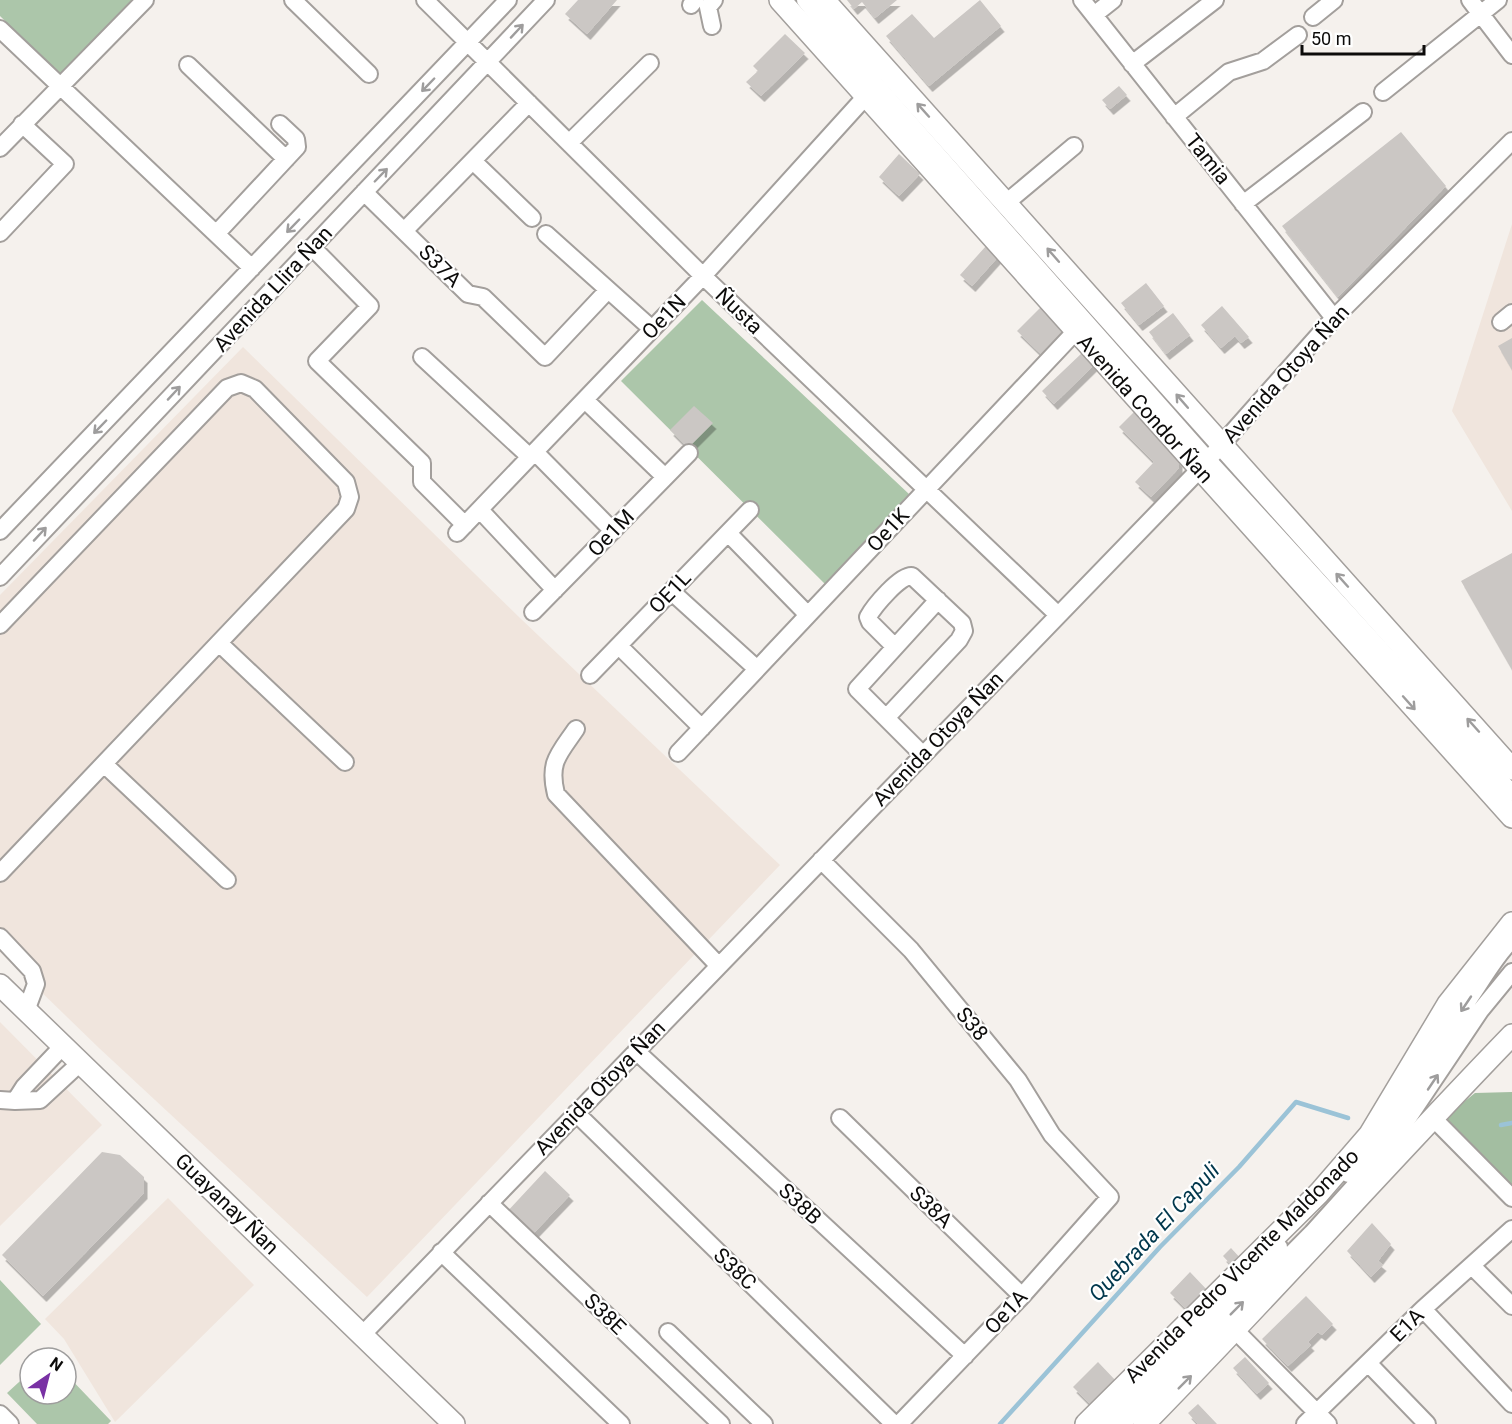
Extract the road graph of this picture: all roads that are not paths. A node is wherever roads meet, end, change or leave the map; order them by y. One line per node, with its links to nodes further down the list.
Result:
1 (145, 0): 31 (street)
2 (293, 0): 30 (street)
3 (425, 0): 23 (street, Ñusta)
4 (508, 0): 23 (street, Avenida Llira Ñan)
5 (546, 0): 26 (street, Avenida Llira Ñan, one-way to 5)
6 (714, 0): 20 (street)
7 (780, 0): 33 (main road, Avenida Condor Ñan)
8 (795, 0): 24 (street)
9 (805, 0): 24 (street)
10 (824, 0): 46 (main road, Avenida Condor Ñan, one-way to 10)
11 (1082, 0): 18 (street, Tamia)
12 (1113, 0): 18 (street)
13 (1215, 0): 29 (street)
14 (1334, 0): 19 (street)
15 (1470, 0): 17 (street)
16 (1498, 0): 17 (street)
17 (1480, 14): 25 (street); 32 (street)
18 (1094, 15): 29 (street, Tamia)
19 (1313, 17)
20 (712, 26)
21 (0, 29): 31 (street)
22 (1298, 35): 36 (street)
23 (469, 43): 26 (street, Ñusta); 54 (street, Avenida Llira Ñan, one-way to 54)
24 (840, 44): 64 (street)
25 (1512, 55)
26 (488, 62): 34 (street, Ñusta); 45 (street, Avenida Llira Ñan, one-way to 26)
27 (650, 63): 40 (street)
28 (188, 64): 43 (street)
29 (1132, 64): 36 (street, Tamia)
30 (369, 74)
31 (59, 86): 37 (street); 51 (street)
32 (1383, 92)
33 (867, 95): 55 (street, Oe1N); 59 (main road, Avenida Condor Ñan)
34 (529, 104): 40 (street, Ñusta); 44 (street)
35 (1363, 112): 47 (street)
36 (1174, 117): 47 (street, Tamia)
37 (22, 124): 42 (street); 50 (street)
38 (280, 124): 43 (street)
39 (1512, 141): 57 (street, Avenida Otoya Ñan)
40 (569, 143): 55 (street, Ñusta)
41 (1074, 146): 46 (street)
42 (0, 148)
43 (286, 159): 51 (street)
44 (473, 161): 48 (street); 49 (street)
45 (364, 192): 49 (street, S37A); 53 (street, Avenida Llira Ñan)
46 (1006, 203): 64 (main road, Avenida Condor Ñan, one-way to 46)
47 (1243, 204): 57 (street, Tamia)
48 (532, 218)
49 (404, 231): 56 (street, S37A)
50 (0, 233)
51 (216, 234): 54 (street)
52 (546, 234): 56 (street)
53 (312, 248): 67 (street, Oe1N); 72 (street, Avenida Llira Ñan, one-way to 53)
54 (252, 268): 69 (street, Avenida Llira Ñan, one-way to 69)
55 (703, 276): 58 (street, Oe1N); 66 (street, Ñusta)
56 (608, 290): 58 (street)
57 (1334, 318): 64 (street, Avenida Otoya Ñan)
58 (652, 329): 61 (street, Oe1N)
59 (1075, 332): 64 (main road, Avenida Condor Ñan); 66 (street, Oe1K)
60 (422, 357): 63 (street)
61 (585, 400): 63 (street, Oe1N); 65 (street)
62 (689, 453): 65 (street, Oe1M)
63 (532, 455): 67 (street, Oe1N); 70 (street)
64 (1209, 458): 78 (street, Avenida Otoya Ñan); 92 (main road, Avenida Condor Ñan, one-way to 64); 93 (street); 94 (main road, Avenida Condor Ñan, one-way to 94)
65 (665, 477): 70 (street, Oe1M)
66 (926, 489): 77 (street, Oe1K); 78 (street, Ñusta)
67 (480, 510): 73 (street)
68 (750, 510): 71 (street, OE1L)
69 (0, 531)
70 (613, 531): 73 (street, Oe1M)
71 (728, 533): 74 (street, OE1L); 77 (street)
72 (0, 577)
73 (555, 590): 76 (street, Oe1M)
74 (671, 591): 81 (street, OE1L); 83 (street)
75 (938, 600): 82 (street); 82 (street); 85 (street)
76 (533, 612)
77 (808, 615): 83 (street, Oe1K)
78 (1058, 615): 89 (street, Avenida Otoya Ñan)
79 (0, 625): 80 (street)
80 (219, 643): 90 (street); 91 (street)
81 (619, 646): 84 (street, OE1L); 87 (street)
82 (895, 647): 85 (street)
83 (757, 669): 87 (street, Oe1K)
84 (590, 675)
85 (886, 718): 89 (street)
86 (576, 729): 101 (street)
87 (701, 734): 88 (street, Oe1K)
88 (678, 753)
89 (923, 755): 95 (street, Avenida Otoya Ñan)
90 (345, 762)
91 (104, 764): 96 (street); 97 (street)
92 (1512, 769)
93 (1512, 793)
94 (1512, 817)
95 (821, 860): 101 (street, Avenida Otoya Ñan); 113 (street, S38)
96 (0, 873)
97 (227, 880)
98 (1512, 923): 137 (main road, Avenida Pedro Vicente Maldonado)
99 (0, 937): 104 (street)
100 (1512, 940): 138 (street, one-way to 138)
101 (719, 966): 107 (street, Avenida Otoya Ñan)
102 (1512, 972): 139 (street, one-way to 102)
103 (0, 986): 104 (main road, Guayanay Ñan)
104 (26, 1011): 106 (main road, Guayanay Ñan)
105 (1512, 1035): 111 (main road, Avenida Pedro Vicente Maldonado)
106 (63, 1046): 108 (main road, Guayanay Ñan); 109 (street)
107 (636, 1051): 110 (street, Avenida Otoya Ñan); 125 (street, S38B)
108 (80, 1063): 109 (street); 124 (main road, Guayanay Ñan)
109 (8, 1100)
110 (576, 1113): 115 (street, Avenida Otoya Ñan); 135 (street, S38C)
111 (1432, 1117): 114 (street); 122 (main road, Avenida Pedro Vicente Maldonado)
112 (840, 1118): 119 (street, S38A)
113 (1110, 1197): 119 (street, Oe1A)
114 (1512, 1198)
115 (489, 1203): 117 (street, Avenida Otoya Ñan); 133 (street, S38E)
116 (1512, 1229): 118 (street, E1A)
117 (441, 1252): 124 (street, Avenida Otoya Ñan); 132 (street)
118 (1473, 1266): 120 (street); 121 (street, E1A)
119 (1022, 1296): 125 (street, Oe1A)
120 (1512, 1306)
121 (1423, 1310): 126 (street, E1A); 127 (street)
122 (1236, 1331): 129 (street); 140 (main road, Avenida Pedro Vicente Maldonado, one-way to 122)
123 (668, 1332): 134 (street)
124 (362, 1335): 131 (main road, Guayanay Ñan)
125 (965, 1356): 136 (street, Oe1A)
126 (1369, 1364): 129 (street, E1A); 141 (street)
127 (1512, 1404)
128 (0, 1414): 130 (street)
129 (1317, 1420)
130 (10, 1424)
131 (454, 1424)
132 (621, 1424)
133 (721, 1424)
134 (764, 1424)
135 (894, 1424)
136 (898, 1424)
137 (1086, 1424)
138 (1106, 1424)
139 (1122, 1424)
140 (1144, 1424)
141 (1427, 1424)

